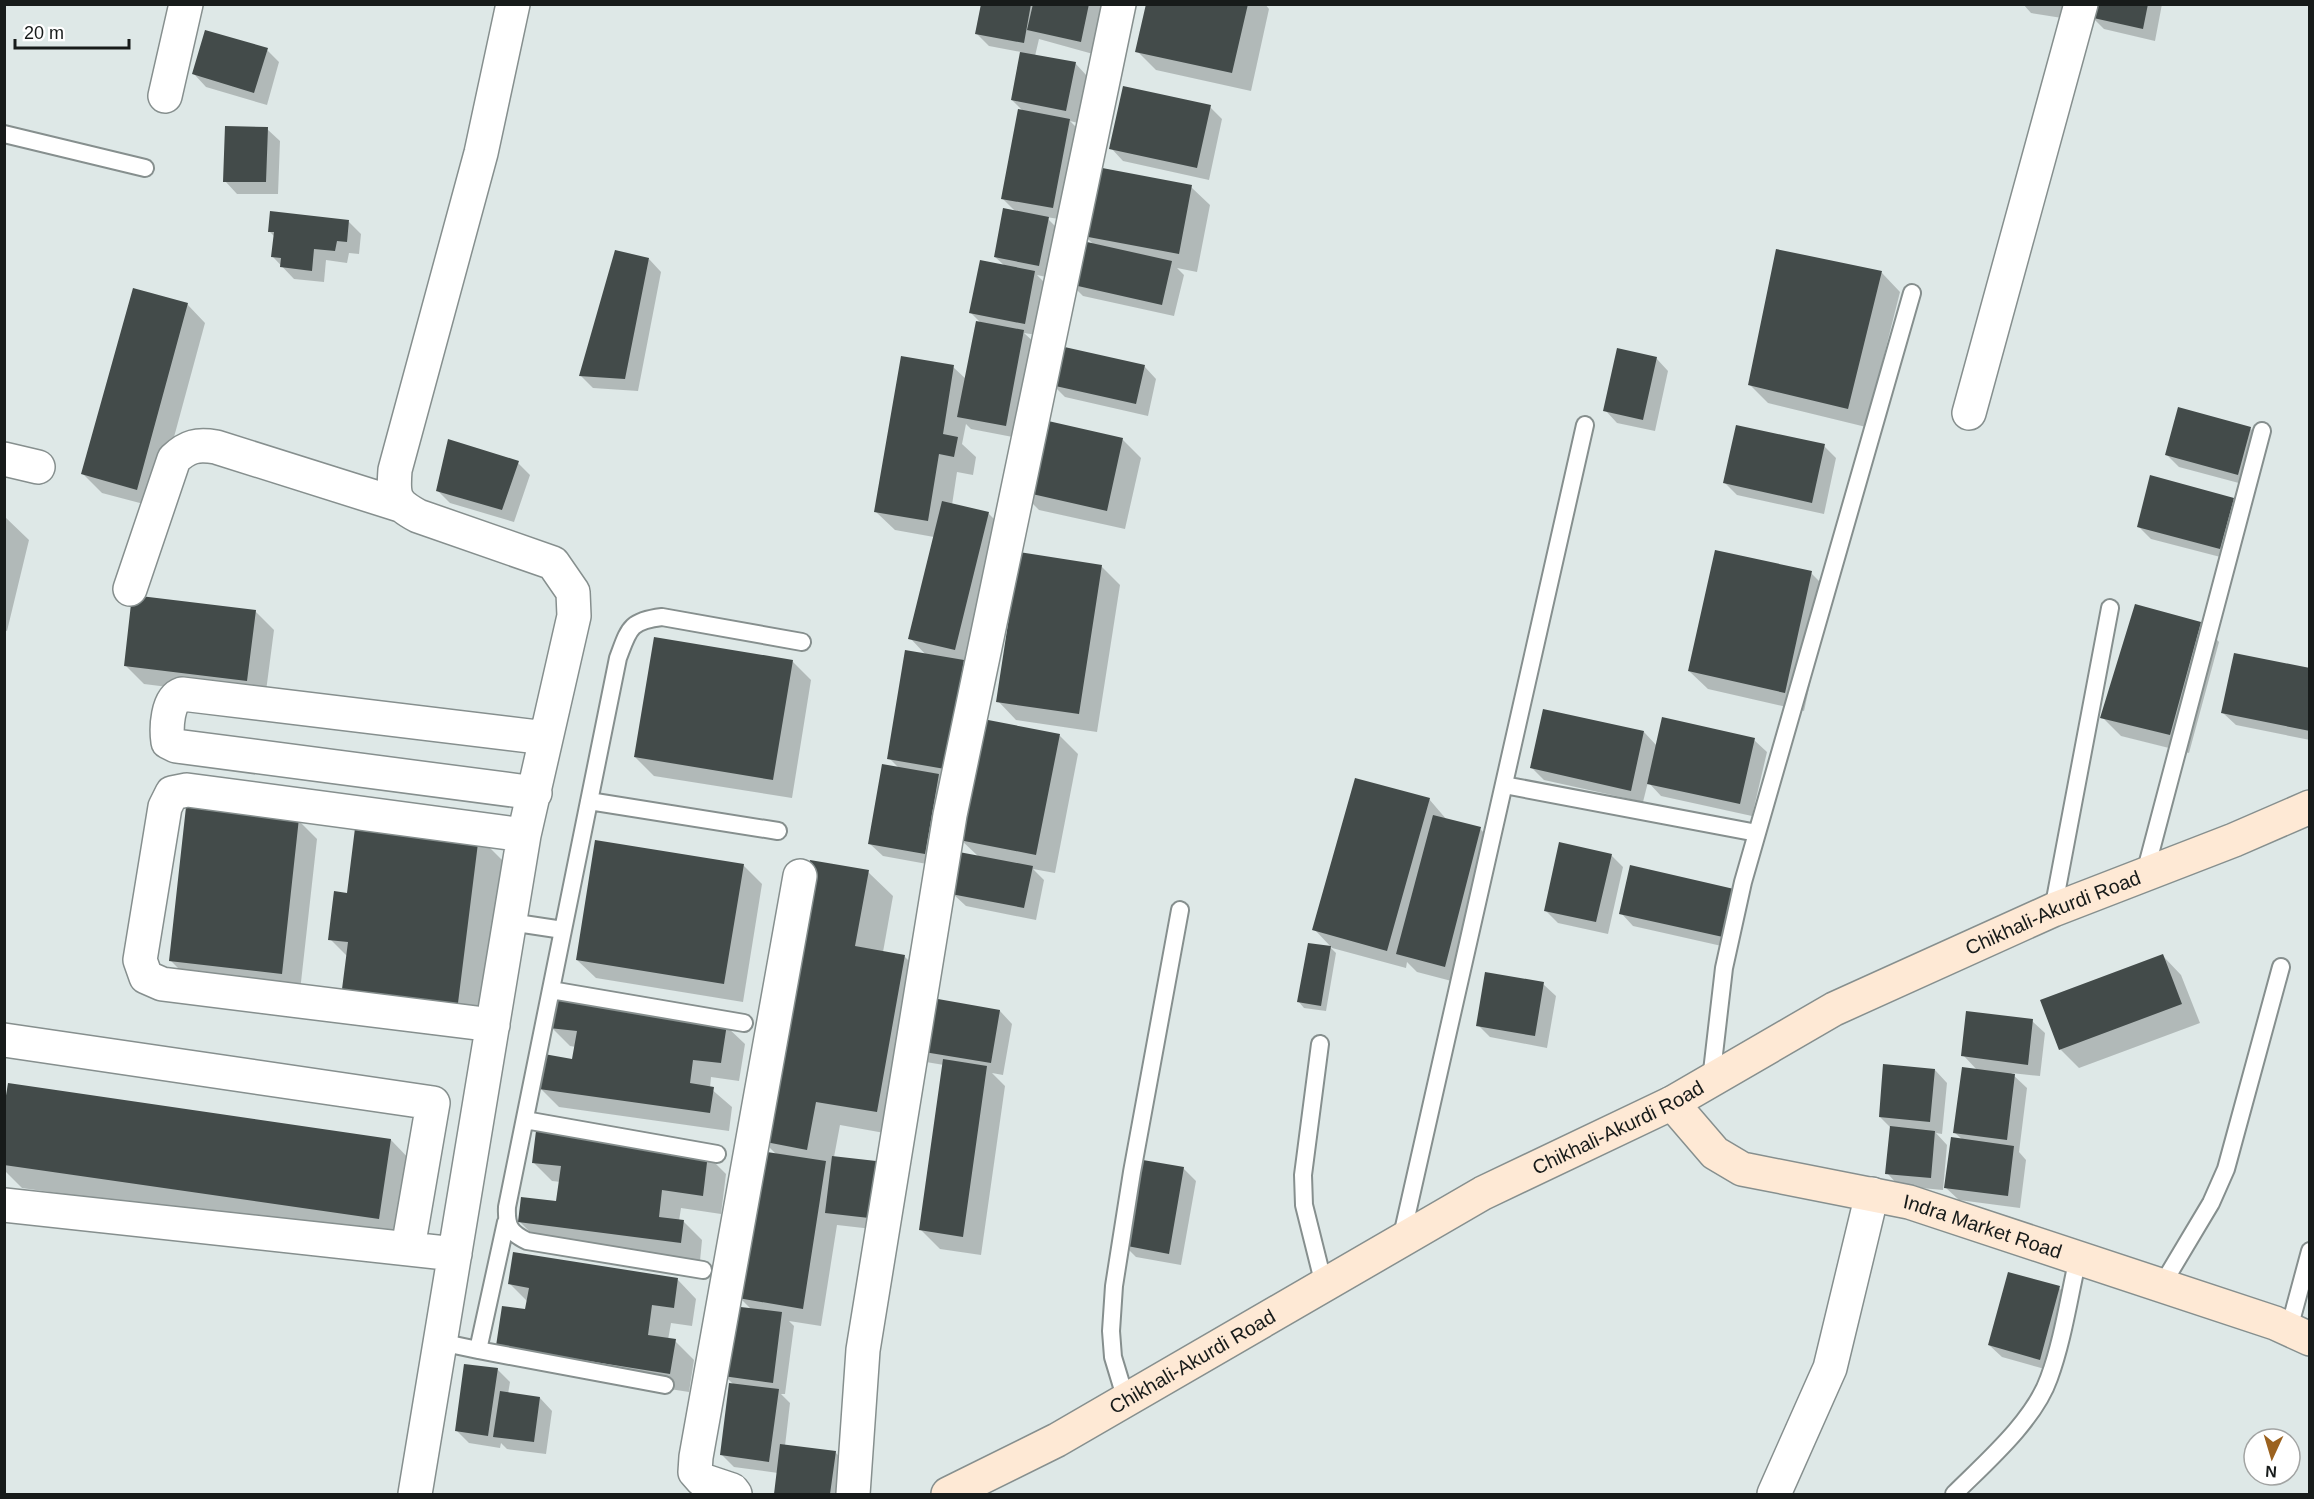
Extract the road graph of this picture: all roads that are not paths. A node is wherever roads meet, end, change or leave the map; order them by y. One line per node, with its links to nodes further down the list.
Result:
1 (186, 4): 5 (street)
2 (513, 4): 14 (street)
3 (1119, 4): 61 (street)
4 (2080, 4): 9 (street)
5 (165, 96)
6 (4, 134): 7 (lane)
7 (145, 168)
8 (1912, 293): 24 (lane)
9 (1969, 413)
10 (1585, 424): 19 (lane)
11 (2262, 431): 26 (lane)
12 (4, 459): 13 (street)
13 (38, 467)
14 (400, 506): 15 (street); 18 (street)
15 (130, 589)
16 (2110, 608): 29 (lane)
17 (802, 642): 21 (lane)
18 (546, 738): 20 (street); 20 (street)
19 (1504, 785): 24 (lane); 45 (lane)
20 (535, 793): 25 (street)
21 (589, 801): 23 (lane); 31 (lane)
22 (2310, 807): 26 (main road, Chikhali-Akurdi Road)
23 (778, 831)
24 (1757, 833): 38 (lane)
25 (524, 836): 30 (street); 35 (street)
26 (2145, 873): 29 (main road, Chikhali-Akurdi Road)
27 (800, 876): 60 (street)
28 (1180, 910): 57 (lane)
29 (2053, 910): 38 (main road, Chikhali-Akurdi Road)
30 (510, 922): 31 (lane); 35 (street)
31 (563, 930): 33 (lane)
32 (2281, 967): 52 (lane)
33 (551, 990): 34 (lane); 40 (lane)
34 (744, 1023)
35 (493, 1025): 48 (street)
36 (5, 1041): 46 (street)
37 (1320, 1044): 51 (lane)
38 (1711, 1080): 39 (main road, Chikhali-Akurdi Road)
39 (1672, 1103): 42 (main road, Indra Market Road); 45 (main road, Chikhali-Akurdi Road)
40 (525, 1120): 41 (lane); 44 (lane)
41 (717, 1154)
42 (1872, 1194): 49 (main road, Indra Market Road); 63 (street)
43 (4, 1205): 46 (street)
44 (506, 1222): 50 (lane); 55 (lane)
45 (1401, 1240): 51 (main road, Chikhali-Akurdi Road)
46 (408, 1248): 48 (street)
47 (2310, 1251): 53 (lane)
48 (455, 1254): 54 (street)
49 (2078, 1258): 52 (main road, Indra Market Road); 64 (lane)
50 (703, 1270)
51 (1324, 1285): 57 (main road, Chikhali-Akurdi Road)
52 (2162, 1285): 53 (main road, Indra Market Road)
53 (2299, 1334)
54 (440, 1342): 55 (lane); 59 (street)
55 (478, 1350): 56 (lane)
56 (666, 1385)
57 (1126, 1400): 58 (main road, Chikhali-Akurdi Road)
58 (981, 1486): 62 (main road, Chikhali-Akurdi Road)
59 (415, 1494)
60 (735, 1494)
61 (853, 1494)
62 (948, 1494)
63 (1774, 1494)
64 (1954, 1494)

